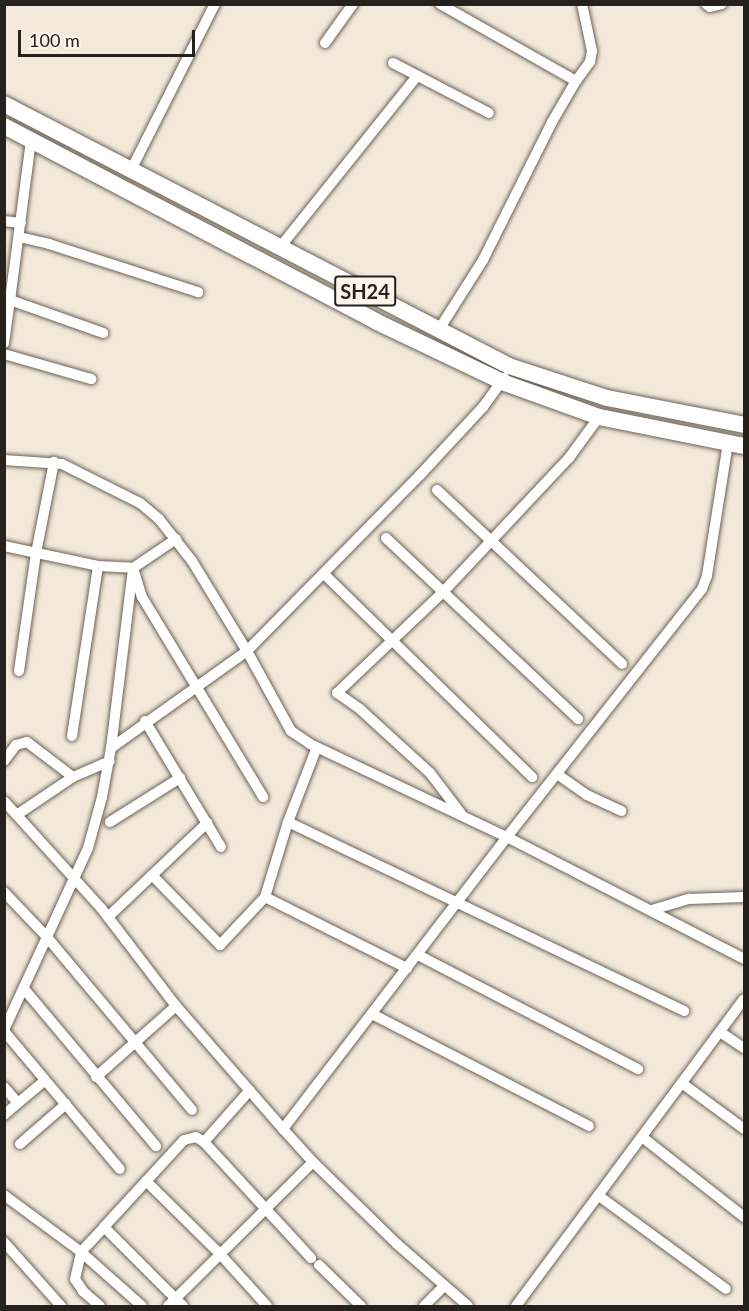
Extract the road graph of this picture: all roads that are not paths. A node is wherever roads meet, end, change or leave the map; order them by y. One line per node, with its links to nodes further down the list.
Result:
1 (215, 4): 15 (street)
2 (353, 4): 7 (street)
3 (440, 4): 10 (street)
4 (582, 4): 10 (street)
5 (706, 4): 6 (street)
6 (722, 4)
7 (325, 43)
8 (393, 63): 9 (street)
9 (417, 76): 12 (street); 19 (street)
10 (576, 81): 22 (street)
11 (4, 104): 15 (main road, SH24)
12 (489, 113)
13 (4, 126): 14 (main road, SH24)
14 (32, 140): 17 (street); 28 (main road, SH24)
15 (131, 170): 19 (main road, SH24)
16 (4, 221): 17 (street)
17 (21, 224): 18 (street)
18 (19, 237): 20 (street); 21 (street)
19 (281, 246): 22 (main road, SH24)
20 (198, 292)
21 (7, 299): 23 (street); 24 (street)
22 (438, 331): 26 (main road, SH24)
23 (103, 333)
24 (4, 343)
25 (4, 354): 27 (street)
26 (509, 366): 28 (street); 30 (main road, SH24)
27 (91, 379)
28 (502, 382): 29 (main road, SH24); 42 (street)
29 (598, 417): 31 (main road, SH24); 37 (street)
30 (744, 425)
31 (736, 444): 56 (street)
32 (4, 460): 33 (street)
33 (54, 462): 36 (street); 39 (street)
34 (437, 490): 37 (street)
35 (386, 538): 43 (street)
36 (176, 539): 41 (street); 45 (street)
37 (491, 540): 43 (street); 46 (street)
38 (4, 546): 39 (street)
39 (36, 553): 40 (street); 47 (street)
40 (98, 566): 41 (street); 51 (street)
41 (133, 568): 48 (street); 53 (street)
42 (324, 574): 44 (street); 45 (street)
43 (443, 592): 44 (street); 49 (street)
44 (392, 642): 58 (street); 64 (street)
45 (247, 651): 48 (street); 52 (street)
46 (622, 664)
47 (19, 671)
48 (197, 687): 50 (street); 60 (street)
49 (578, 719)
50 (146, 721): 53 (street); 59 (street)
51 (72, 736)
52 (317, 747): 64 (street); 66 (street)
53 (111, 748): 54 (street)
54 (110, 760): 57 (street); 71 (street)
55 (4, 761): 57 (street)
56 (557, 774): 62 (street); 68 (street)
57 (73, 777): 63 (street)
58 (532, 777)
59 (180, 778): 65 (street); 67 (street)
60 (263, 797)
61 (4, 801): 63 (street)
62 (621, 811)
63 (18, 814): 71 (street)
64 (463, 816): 68 (street)
65 (110, 822)
66 (288, 822): 73 (street); 75 (street)
67 (207, 824): 69 (street); 70 (street)
68 (507, 837): 75 (street); 76 (street)
69 (221, 847)
70 (152, 875): 73 (street); 77 (street)
71 (74, 878): 77 (street); 78 (street)
72 (4, 892): 78 (street)
73 (265, 897): 81 (street)
74 (744, 897): 76 (street)
75 (459, 902): 79 (street); 85 (street)
76 (652, 910): 80 (street)
77 (108, 917): 84 (street)
78 (46, 936): 82 (street); 89 (street)
79 (418, 955): 81 (street); 91 (street)
80 (744, 959)
81 (407, 968): 86 (street)
82 (25, 990): 87 (street); 92 (street)
83 (744, 999): 88 (street)
84 (176, 1006): 89 (street); 96 (street)
85 (684, 1011)
86 (372, 1014): 101 (street); 102 (street)
87 (4, 1030): 93 (street)
88 (720, 1032): 90 (street); 94 (street)
89 (135, 1040): 92 (street); 99 (street)
90 (744, 1048)
91 (638, 1069)
92 (96, 1077): 107 (street)
93 (45, 1080): 97 (street); 98 (street)
94 (683, 1084): 103 (street); 104 (street)
95 (4, 1087): 97 (street)
96 (250, 1090): 102 (street); 105 (street)
97 (18, 1103): 100 (street)
98 (66, 1104): 106 (street); 109 (street)
99 (192, 1110)
100 (4, 1115)
101 (589, 1126)
102 (283, 1129): 108 (street)
103 (744, 1129)
104 (642, 1137): 112 (street); 114 (street)
105 (204, 1142): 110 (street); 113 (street)
106 (20, 1144)
107 (156, 1146)
108 (313, 1162): 113 (street); 119 (street)
109 (120, 1169)
110 (146, 1181): 115 (street); 118 (street)
111 (4, 1195): 117 (street)
112 (599, 1196): 120 (street); 130 (street)
113 (266, 1208): 118 (street); 127 (street)
114 (744, 1217)
115 (104, 1227): 117 (street); 121 (street)
116 (4, 1242): 122 (street)
117 (81, 1252): 123 (street); 124 (street)
118 (220, 1254): 121 (street); 126 (street)
119 (444, 1286): 128 (street); 129 (street)
120 (726, 1289)
121 (171, 1302): 125 (street)
122 (61, 1306)
123 (100, 1306)
124 (142, 1306)
125 (183, 1306)
126 (267, 1306)
127 (361, 1306)
128 (424, 1306)
129 (468, 1306)
130 (516, 1306)

